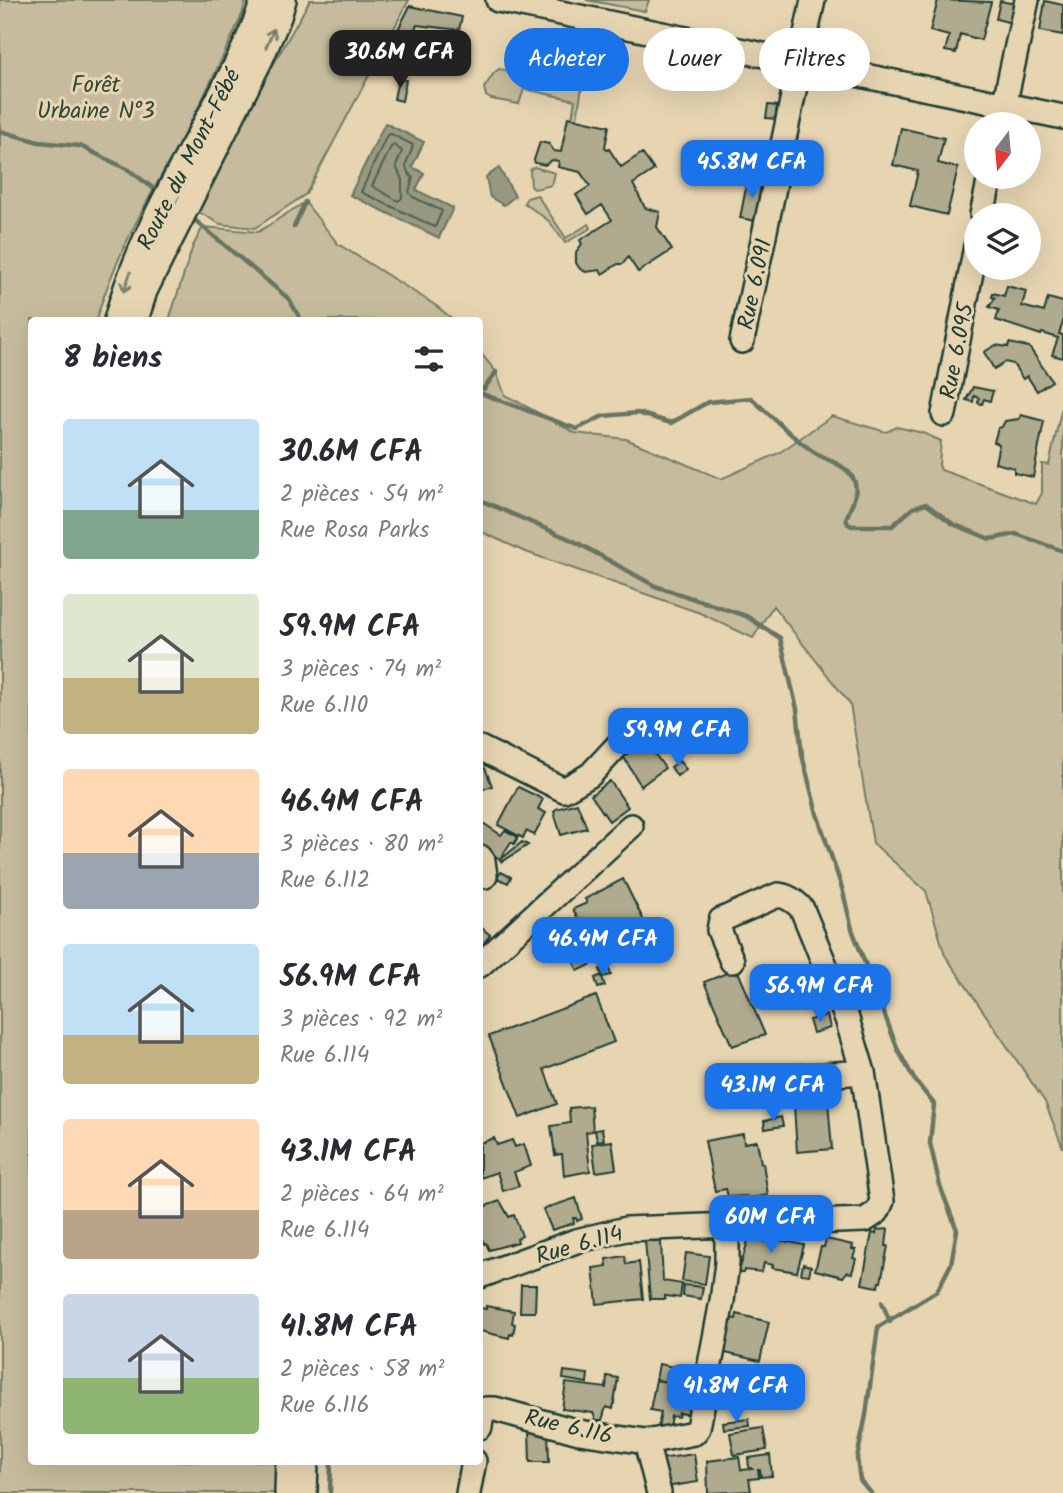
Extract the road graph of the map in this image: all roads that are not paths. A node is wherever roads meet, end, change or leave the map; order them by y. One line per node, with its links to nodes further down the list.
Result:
1 (263, 0): 15 (street, Route du Mont-Fébé, one-way to 15)
2 (284, 0): 16 (street, Route du Mont-Fébé, one-way to 2)
3 (498, 0): 7 (street)
4 (813, 0): 6 (street, Rue 6.091)
5 (1027, 0): 11 (street)
6 (807, 28)
7 (759, 54)
8 (870, 80): 10 (street)
9 (794, 91): 17 (street, Rue 6.091)
10 (994, 112)
11 (1002, 112)
12 (1041, 116): 13 (street)
13 (1063, 117)
14 (970, 280): 18 (street, Rue 6.095)
15 (117, 317)
16 (137, 317)
17 (742, 341)
18 (944, 414)
19 (619, 744): 20 (street)
20 (483, 750)
21 (631, 826): 23 (street)
22 (732, 961): 24 (street, Rue 6.114)
23 (483, 962)
24 (863, 1072): 25 (street); 26 (street, Rue 6.114)
25 (783, 1078)
26 (727, 1226): 27 (street, Rue 6.114); 29 (street)
27 (483, 1275)
28 (483, 1415): 29 (street, Rue 6.116)
29 (646, 1442): 36 (street, Rue 6.116)
30 (288, 1465): 33 (street)
31 (306, 1465): 34 (street)
32 (473, 1465): 35 (street)
33 (287, 1493)
34 (306, 1493)
35 (468, 1493)
36 (659, 1493)

